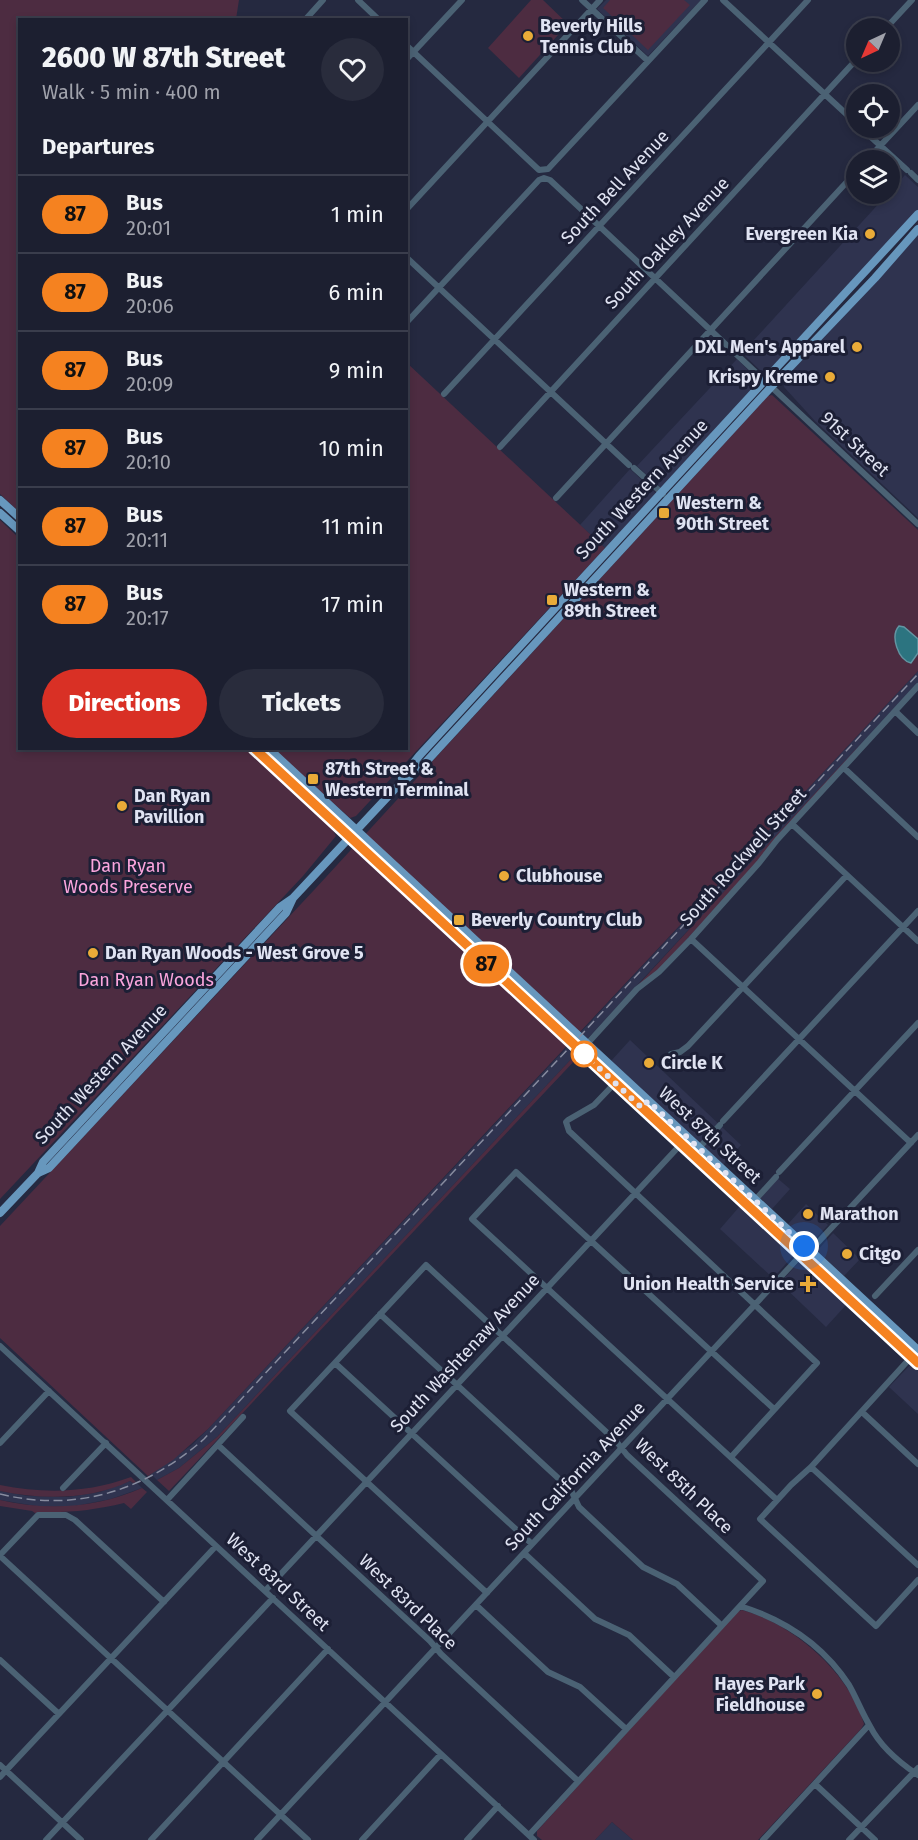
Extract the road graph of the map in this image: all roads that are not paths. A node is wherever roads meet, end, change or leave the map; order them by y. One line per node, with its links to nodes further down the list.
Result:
1 (323, 0): 11 (street)
2 (358, 0): 12 (street)
3 (462, 0): 16 (street)
4 (582, 0): 10 (street)
5 (600, 0): 10 (street)
6 (705, 0): 18 (street)
7 (723, 0): 14 (street)
8 (808, 0): 14 (street, South Bell Avenue)
9 (912, 0): 13 (street)
10 (592, 9): 18 (street); 23 (street)
11 (307, 18)
12 (377, 18)
13 (895, 18)
14 (769, 43): 20 (street); 32 (street, South Bell Avenue)
15 (408, 47): 16 (street, 91st Street)
16 (414, 52): 17 (street); 23 (street, 91st Street)
17 (408, 58)
18 (648, 61): 27 (street)
19 (846, 71): 20 (street, South Oakley Avenue)
20 (825, 94): 22 (street); 36 (street, South Oakley Avenue)
21 (918, 105): 25 (street)
22 (846, 114)
23 (488, 122): 27 (street, 91st Street); 30 (street)
24 (872, 138): 25 (street)
25 (881, 146): 26 (street); 28 (street)
26 (877, 150)
27 (544, 175): 32 (street, 91st Street); 37 (street)
28 (918, 180)
29 (846, 183): 40 (street)
30 (408, 208)
31 (918, 214): 35 (main road, South Western Avenue)
32 (600, 226): 36 (street, 91st Street); 41 (street, South Bell Avenue)
33 (918, 229): 38 (main road, South Western Avenue)
34 (408, 258): 37 (street)
35 (869, 266): 38 (main road); 42 (main road, South Western Avenue)
36 (656, 278): 40 (street, 91st Street); 44 (street, South Oakley Avenue)
37 (440, 287): 39 (street); 41 (street)
38 (844, 310): 43 (main road, South Western Avenue)
39 (408, 321)
40 (711, 330): 42 (street, 91st Street); 46 (street)
41 (495, 339): 44 (street); 45 (street, South Bell Avenue)
42 (765, 379): 43 (street, 91st Street); 48 (main road, South Western Avenue)
43 (772, 386): 50 (main road, South Western Avenue); 54 (street, 91st Street)
44 (551, 391): 46 (street); 47 (street, South Oakley Avenue)
45 (444, 394)
46 (607, 443): 48 (street); 49 (street)
47 (500, 447)
48 (661, 492): 50 (street); 62 (main road, South Western Avenue)
49 (556, 498)
50 (668, 499): 62 (main road, South Western Avenue)
51 (0, 500): 53 (main road)
52 (0, 513): 55 (main road)
53 (18, 516)
54 (918, 524)
55 (18, 529)
56 (918, 686): 57 (street, South Rockwell Street)
57 (895, 711): 58 (street); 61 (street, South Rockwell Street)
58 (918, 733)
59 (256, 750): 64 (main road, West 87th Street)
60 (270, 750): 64 (main road, West 87th Street)
61 (844, 768): 63 (street, South Rockwell Street); 65 (street)
62 (394, 790): 64 (main road, South Western Avenue)
63 (792, 824): 66 (street); 69 (street, South Rockwell Street)
64 (353, 834): 74 (main road, West 87th Street); 76 (main road, West 87th Street); 85 (main road, South Western Avenue)
65 (918, 837)
66 (847, 875): 68 (street); 71 (street)
67 (918, 911): 68 (street)
68 (903, 927): 70 (street); 73 (street)
69 (691, 939): 71 (street); 74 (street, South Rockwell Street)
70 (918, 941)
71 (743, 987): 73 (street); 75 (street)
72 (918, 1023): 77 (street)
73 (799, 1039): 77 (street); 82 (street)
74 (587, 1044): 78 (main road, West 87th Street)
75 (671, 1054)
76 (615, 1083): 78 (main road, West 87th Street); 83 (street)
77 (855, 1091): 81 (street); 84 (street)
78 (645, 1104): 80 (main road, West 87th Street)
79 (918, 1135): 81 (street, South California Avenue)
80 (685, 1141): 82 (main road, West 87th Street); 83 (street, South Washtenaw Avenue)
81 (911, 1143): 88 (street, South California Avenue)
82 (696, 1151): 84 (main road, West 87th Street); 88 (main road, West 87th Street)
83 (634, 1193): 86 (street, South Washtenaw Avenue); 91 (street)
84 (755, 1200): 88 (main road, West 87th Street)
85 (0, 1213)
86 (591, 1240): 89 (street, South Washtenaw Avenue); 89 (street); 95 (street)
87 (918, 1250): 90 (street)
88 (806, 1253): 91 (street, South California Avenue); 96 (main road, West 87th Street)
89 (546, 1288): 93 (street, South Washtenaw Avenue); 100 (street)
90 (875, 1296)
91 (755, 1305): 95 (street, South California Avenue); 101 (street)
92 (380, 1314): 93 (street, West 85th Place); 97 (street); 98 (street)
93 (502, 1336): 98 (street, South Washtenaw Avenue); 108 (street, West 85th Place)
94 (0, 1346): 99 (street, West 83rd Street)
95 (711, 1352): 100 (street, South California Avenue); 101 (street)
96 (916, 1357): 102 (street)
97 (335, 1363): 104 (street); 112 (street)
98 (456, 1385): 104 (street, South Washtenaw Avenue); 114 (street)
99 (49, 1391): 105 (street); 106 (street, West 83rd Street)
100 (667, 1399): 108 (street, South California Avenue); 109 (street)
101 (774, 1409): 109 (street)
102 (862, 1412): 110 (street); 111 (street)
103 (243, 1417): 107 (street)
104 (412, 1433): 112 (street, South Washtenaw Avenue); 118 (street)
105 (0, 1443)
106 (106, 1443): 113 (street); 115 (street, West 83rd Street)
107 (218, 1445): 115 (street); 117 (street, West 83rd Place)
108 (621, 1448): 114 (street, South California Avenue); 129 (street, West 85th Place)
109 (730, 1457): 116 (street)
110 (918, 1464)
111 (811, 1467): 116 (street); 122 (street)
112 (366, 1482): 117 (street, South Washtenaw Avenue); 125 (street)
113 (63, 1488)
114 (575, 1499): 118 (street, South California Avenue); 130 (street)
115 (167, 1500): 119 (street, West 83rd Street)
116 (777, 1500): 123 (street)
117 (316, 1535): 124 (street, South Washtenaw Avenue); 131 (street, West 83rd Place)
118 (532, 1544): 120 (street, South California Avenue)
119 (216, 1546): 124 (street, West 83rd Street); 127 (street)
120 (524, 1553): 125 (street, South California Avenue); 135 (street)
121 (0, 1555): 127 (street); 133 (street)
122 (918, 1565)
123 (918, 1580)
124 (265, 1591): 126 (street, West 83rd Street)
125 (487, 1593): 128 (street, South California Avenue)
126 (273, 1598): 132 (street, West 83rd Street); 137 (street)
127 (164, 1602): 133 (street)
128 (476, 1605): 131 (street, South California Avenue); 140 (street)
129 (740, 1606): 130 (street); 139 (street)
130 (721, 1625): 135 (street)
131 (436, 1648): 136 (street, South California Avenue); 147 (street, West 83rd Place)
132 (328, 1649): 136 (street, West 83rd Street); 142 (street)
133 (111, 1658): 137 (street); 138 (street)
134 (0, 1660): 138 (street)
135 (674, 1677): 140 (street)
136 (386, 1702): 141 (street, West 83rd Street); 150 (street, South California Avenue)
137 (168, 1710): 142 (street); 151 (street)
138 (59, 1714): 144 (street)
139 (869, 1725): 145 (street); 148 (street)
140 (626, 1729): 147 (street)
141 (441, 1754): 149 (street, West 83rd Street); 159 (street)
142 (224, 1761): 150 (street); 156 (street)
143 (0, 1765): 144 (street)
144 (6, 1770): 146 (street); 151 (street)
145 (916, 1772): 152 (street)
146 (0, 1777)
147 (578, 1780): 153 (street)
148 (815, 1784): 152 (street); 161 (street)
149 (498, 1806): 153 (street, West 83rd Street); 160 (street)
150 (281, 1815): 157 (street, South California Avenue); 158 (street)
151 (62, 1823): 154 (street); 155 (street)
152 (861, 1827): 162 (street); 163 (street)
153 (532, 1837)
154 (46, 1840)
155 (81, 1840)
156 (151, 1840)
157 (257, 1840)
158 (308, 1840)
159 (362, 1840)
160 (467, 1840)
161 (763, 1840)
162 (849, 1840)
163 (874, 1840)

